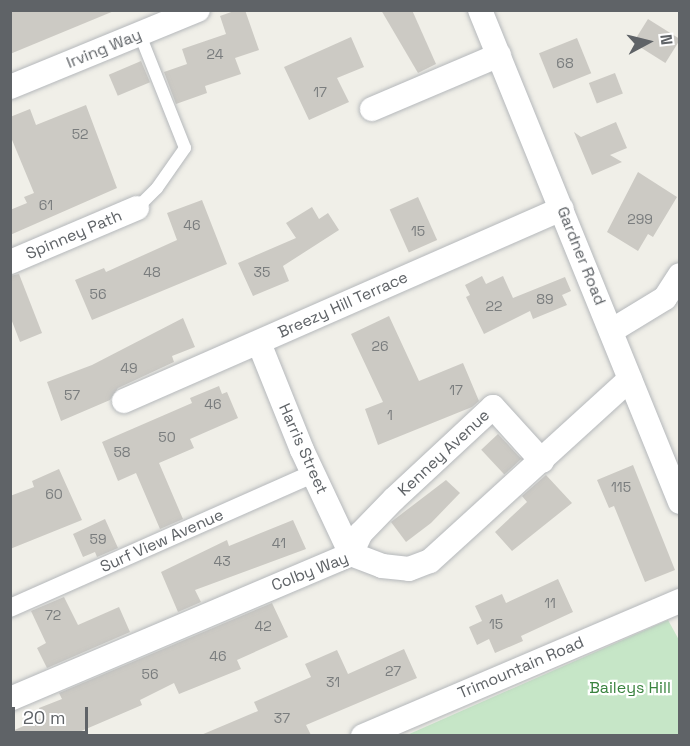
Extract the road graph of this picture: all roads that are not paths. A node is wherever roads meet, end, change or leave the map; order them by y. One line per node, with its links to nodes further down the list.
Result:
1 (198, 10): 3 (street, Irving Way)
2 (480, 10): 4 (street, Gardner Road)
3 (140, 35): 5 (street, Irving Way); 7 (lane)
4 (499, 55): 6 (street); 8 (street, Gardner Road)
5 (10, 87)
6 (372, 109)
7 (136, 208): 9 (street, Spinney Path)
8 (562, 209): 11 (street, Gardner Road); 12 (street, Breezy Hill Terrace)
9 (10, 262)
10 (680, 275): 11 (street)
11 (611, 331): 13 (street, Gardner Road)
12 (259, 343): 14 (street, Breezy Hill Terrace); 16 (street, Harris Street)
13 (630, 379): 15 (street, Colby Way); 17 (street, Gardner Road)
14 (124, 401)
15 (542, 461): 18 (street, Colby Way); 18 (street, Kenney Avenue)
16 (314, 474): 18 (street, Harris Street); 20 (street, Surf View Avenue)
17 (680, 502)
18 (351, 554): 21 (street, Colby Way)
19 (680, 601): 22 (street, Trimountain Road)
20 (10, 608)
21 (10, 699)
22 (363, 735)

